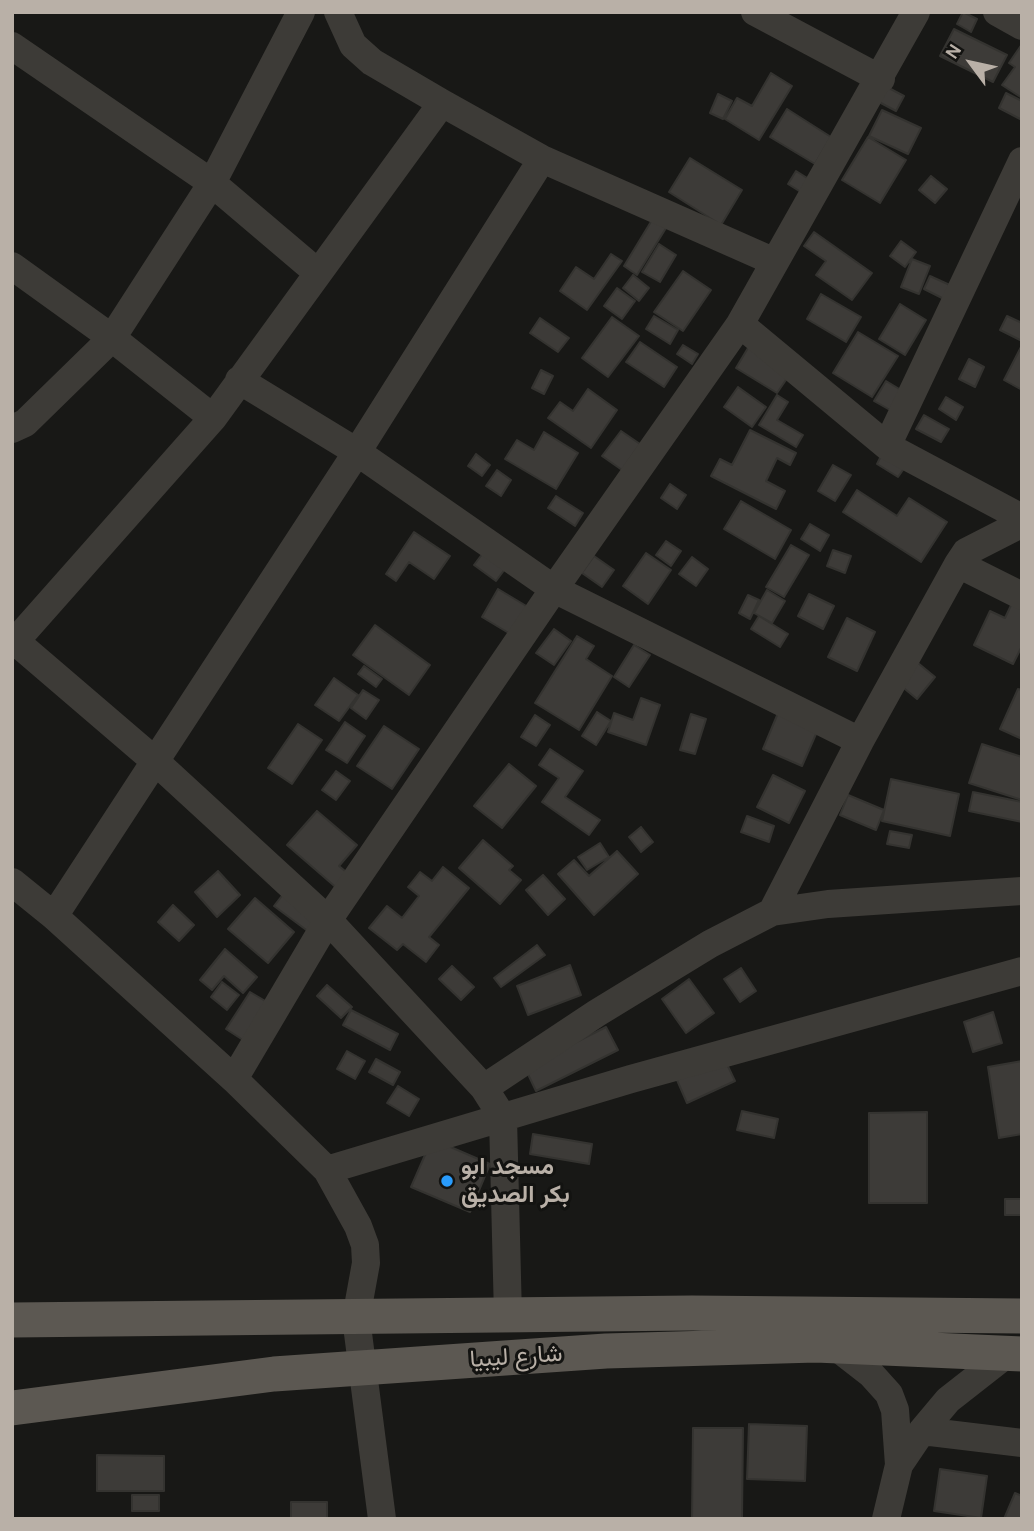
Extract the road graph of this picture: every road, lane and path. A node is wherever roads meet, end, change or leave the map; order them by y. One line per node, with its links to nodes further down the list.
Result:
1 (301, 12): 12 (street)
2 (338, 12): 9 (street)
3 (755, 12): 8 (street)
4 (916, 12): 8 (street)
5 (997, 12): 6 (street)
6 (1022, 26)
7 (12, 46): 12 (street)
8 (881, 79): 13 (street)
9 (442, 103): 10 (street); 15 (street)
10 (542, 159): 13 (street); 22 (street)
11 (1022, 161): 21 (street)
12 (212, 183): 15 (street); 17 (street)
13 (775, 262): 16 (street)
14 (12, 266): 17 (street)
15 (318, 273): 18 (street)
16 (740, 324): 21 (street); 25 (street)
17 (112, 338): 19 (street); 20 (street)
18 (239, 380): 19 (street); 22 (street)
19 (213, 418): 27 (street)
20 (12, 429)
21 (887, 446): 23 (street)
22 (357, 453): 25 (street); 29 (street)
23 (1022, 518): 24 (street)
24 (958, 564): 26 (street); 28 (street)
25 (554, 589): 28 (street); 34 (street)
26 (1022, 596)
27 (14, 643): 29 (street)
28 (860, 741): 32 (street)
29 (155, 761): 33 (street); 34 (street)
30 (12, 882): 33 (street)
31 (1022, 891): 32 (street)
32 (772, 912): 37 (street)
33 (54, 916): 36 (street)
34 (328, 920): 36 (street); 37 (street)
35 (1022, 971): 38 (street)
36 (234, 1079): 39 (street)
37 (484, 1088): 38 (street)
38 (503, 1118): 39 (street); 41 (street)
39 (327, 1170): 42 (street)
40 (1022, 1316): 41 (main road, شارع ليبيا)
41 (508, 1317): 42 (main road, شارع ليبيا)
42 (356, 1318): 43 (main road, شارع ليبيا); 46 (street)
43 (12, 1320)
44 (835, 1346): 45 (main road, شارع ليبيا); 46 (main road, شارع ليبيا); 50 (street)
45 (1015, 1353): 48 (street)
46 (362, 1368): 47 (main road, شارع ليبيا); 51 (street)
47 (12, 1408)
48 (922, 1431): 49 (street); 50 (street)
49 (1022, 1443)
50 (899, 1465): 52 (street)
51 (382, 1519)
52 (886, 1519)

